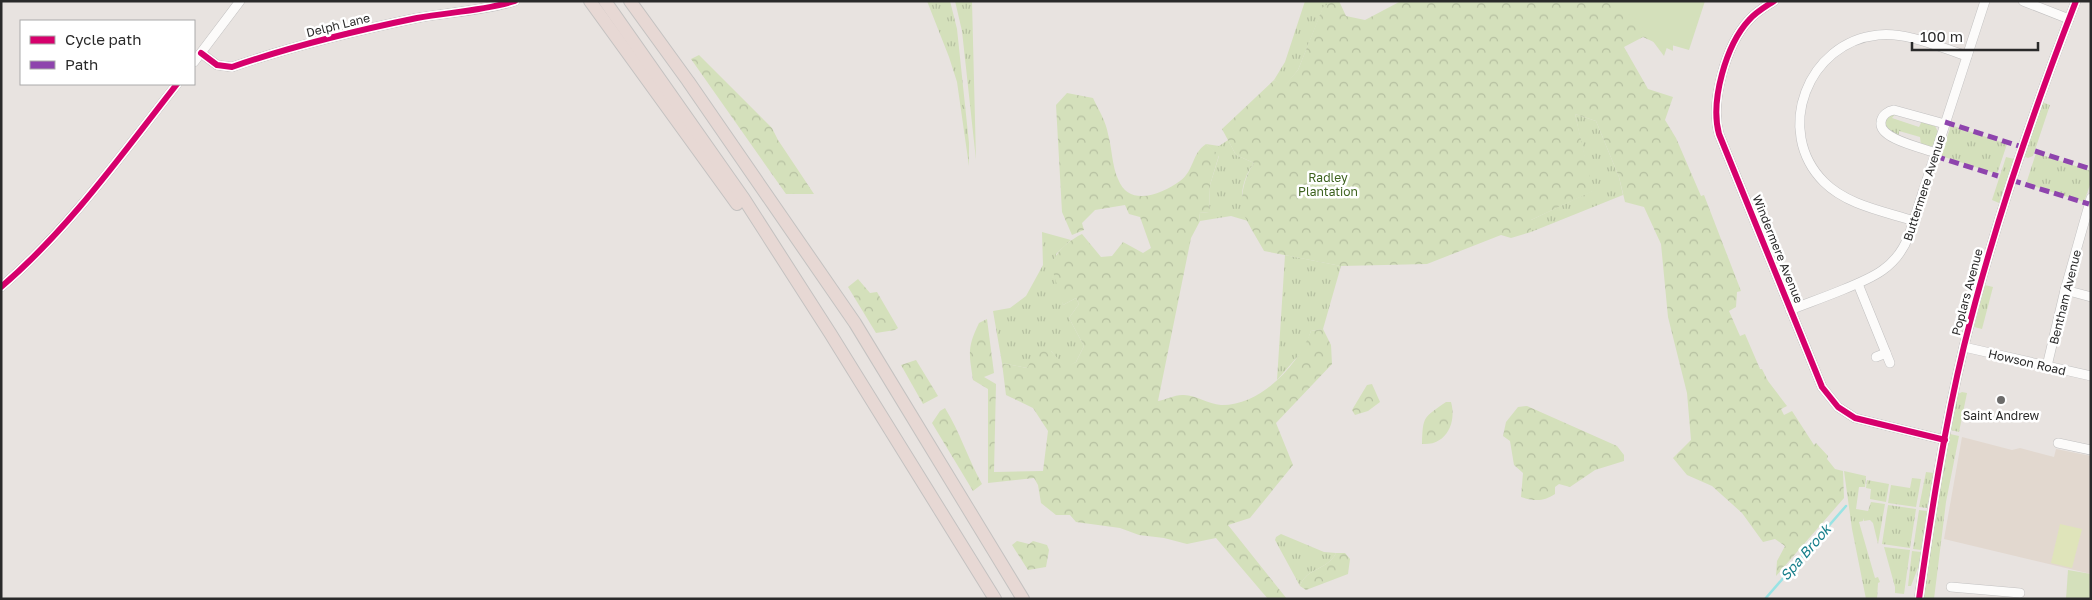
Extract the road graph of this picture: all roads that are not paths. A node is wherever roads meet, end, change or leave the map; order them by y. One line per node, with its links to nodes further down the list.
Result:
1 (240, 1): 11 (street)
2 (515, 1): 11 (street, Delph Lane)
3 (590, 1): 24 (highway)
4 (605, 1): 24 (highway)
5 (630, 1): 37 (highway)
6 (1774, 1): 23 (street, Windermere Avenue)
7 (1985, 1): 12 (street, Buttermere Avenue)
8 (2023, 1): 10 (street)
9 (2076, 1): 10 (street, Poplars Avenue)
10 (2069, 19): 25 (street, Poplars Avenue)
11 (201, 53): 13 (street)
12 (1967, 56): 15 (street, Buttermere Avenue); 18 (street)
13 (195, 61)
14 (176, 85): 20 (street)
15 (1945, 124): 16 (street, Buttermere Avenue); 16 (street)
16 (1936, 153): 18 (street, Buttermere Avenue)
17 (2091, 198): 21 (street, Bentham Avenue)
18 (1914, 221): 19 (street, Buttermere Avenue)
19 (1858, 284): 23 (street, Buttermere Avenue); 26 (street)
20 (1, 287)
21 (2065, 290): 22 (street); 29 (street, Bentham Avenue)
22 (2091, 297)
23 (1790, 310): 31 (street, Windermere Avenue)
24 (830, 334): 36 (highway)
25 (1964, 347): 29 (street, Howson Road); 31 (street, Poplars Avenue)
26 (1886, 354): 27 (street); 28 (street)
27 (1876, 357)
28 (1890, 363)
29 (2047, 366): 30 (street, Howson Road)
30 (2091, 376)
31 (1945, 440): 38 (street, Poplars Avenue)
32 (2058, 443): 33 (street)
33 (2091, 450)
34 (1950, 588): 35 (street)
35 (2020, 592)
36 (995, 599)
37 (1023, 599)
38 (1920, 599)

